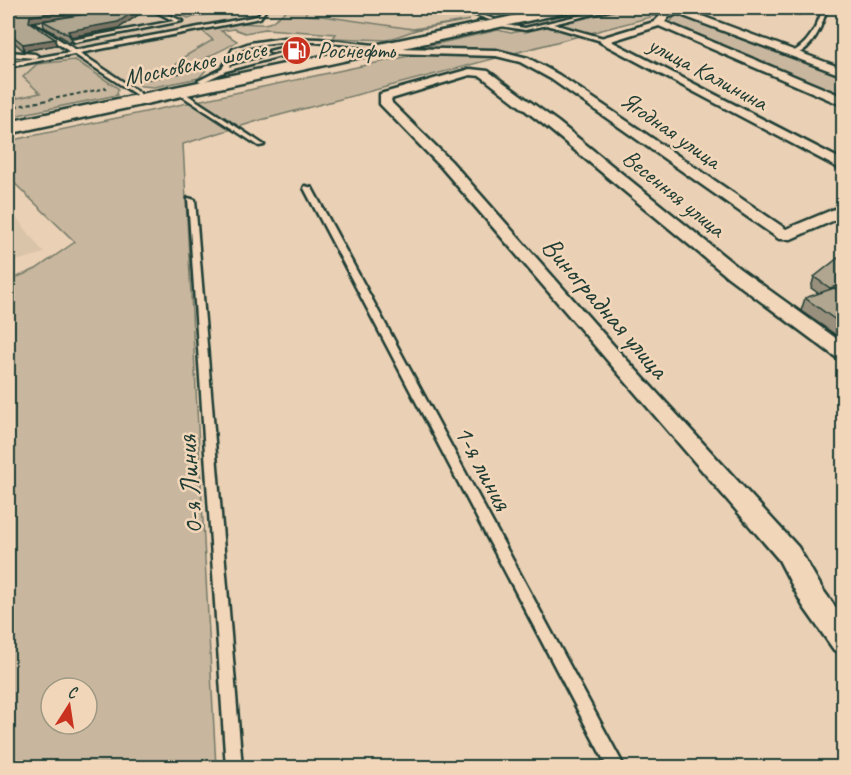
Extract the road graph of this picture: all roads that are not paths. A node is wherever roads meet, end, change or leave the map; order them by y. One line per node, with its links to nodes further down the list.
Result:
1 (151, 8): 12 (lane)
2 (264, 8): 17 (lane)
3 (458, 8): 13 (lane)
4 (550, 8): 13 (main road, Московское шоссе)
5 (569, 8): 13 (main road, Московское шоссе)
6 (616, 8): 15 (lane)
7 (719, 8): 11 (lane)
8 (784, 8): 9 (lane)
9 (802, 8)
10 (825, 8): 26 (lane)
11 (679, 11): 16 (street, улица Калинина); 26 (street)
12 (180, 21): 17 (lane); 21 (lane)
13 (492, 22): 15 (lane); 22 (main road, Московское шоссе)
14 (46, 23): 23 (lane)
15 (547, 24): 18 (lane)
16 (658, 24): 18 (street, улица Калинина); 35 (street)
17 (196, 29): 21 (lane)
18 (605, 40): 39 (street, улица Калинина)
19 (344, 43): 20 (lane); 22 (lane); 24 (lane)
20 (258, 44): 24 (lane); 29 (lane)
21 (88, 48): 23 (lane)
22 (383, 48): 30 (street, Весенняя улица); 32 (main road, Московское шоссе); 33 (main road, Московское шоссе); 42 (street, Ягодная улица)
23 (73, 51): 27 (lane); 34 (lane)
24 (272, 51): 29 (lane)
25 (8, 54): 27 (lane)
26 (793, 54): 31 (street)
27 (47, 57): 28 (lane)
28 (8, 65)
29 (224, 70): 32 (lane)
30 (474, 71): 43 (street, Весенняя улица); 44 (street, Виноградная улица)
31 (843, 74)
32 (201, 81): 34 (main road, Московское шоссе)
33 (178, 91): 37 (main road, Московское шоссе); 38 (lane)
34 (138, 94): 36 (main road, Московское шоссе)
35 (843, 102)
36 (8, 120)
37 (8, 128)
38 (261, 144)
39 (843, 167)
40 (308, 188): 46 (lane, 1-я линия)
41 (190, 200): 45 (lane, 0-я Линия)
42 (843, 210)
43 (843, 354)
44 (843, 642)
45 (234, 768)
46 (617, 768)

